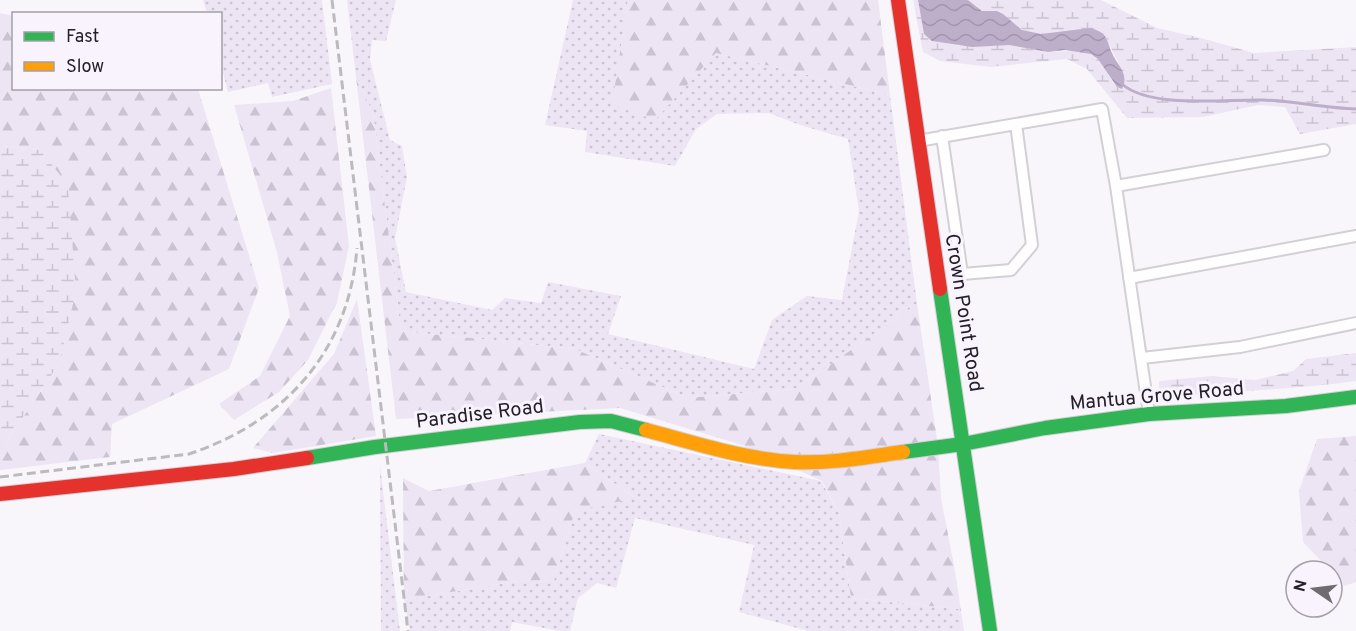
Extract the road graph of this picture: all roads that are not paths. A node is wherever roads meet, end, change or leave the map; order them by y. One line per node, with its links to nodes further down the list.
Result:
1 (898, 0): 4 (main road, Crown Point Road)
2 (1016, 124): 3 (street); 3 (street); 6 (street)
3 (942, 136): 4 (street)
4 (918, 141): 13 (main road, Crown Point Road)
5 (1324, 150): 6 (street)
6 (1116, 186): 8 (street)
7 (1356, 236): 8 (street)
8 (1129, 278): 10 (street)
9 (1356, 323): 10 (street)
10 (1142, 358): 12 (street)
11 (1356, 397): 12 (main road, Mantua Grove Road)
12 (1149, 414): 13 (main road, Mantua Grove Road)
13 (963, 444): 14 (main road, Paradise Road); 15 (main road, Crown Point Road)
14 (0, 494)
15 (990, 631)

